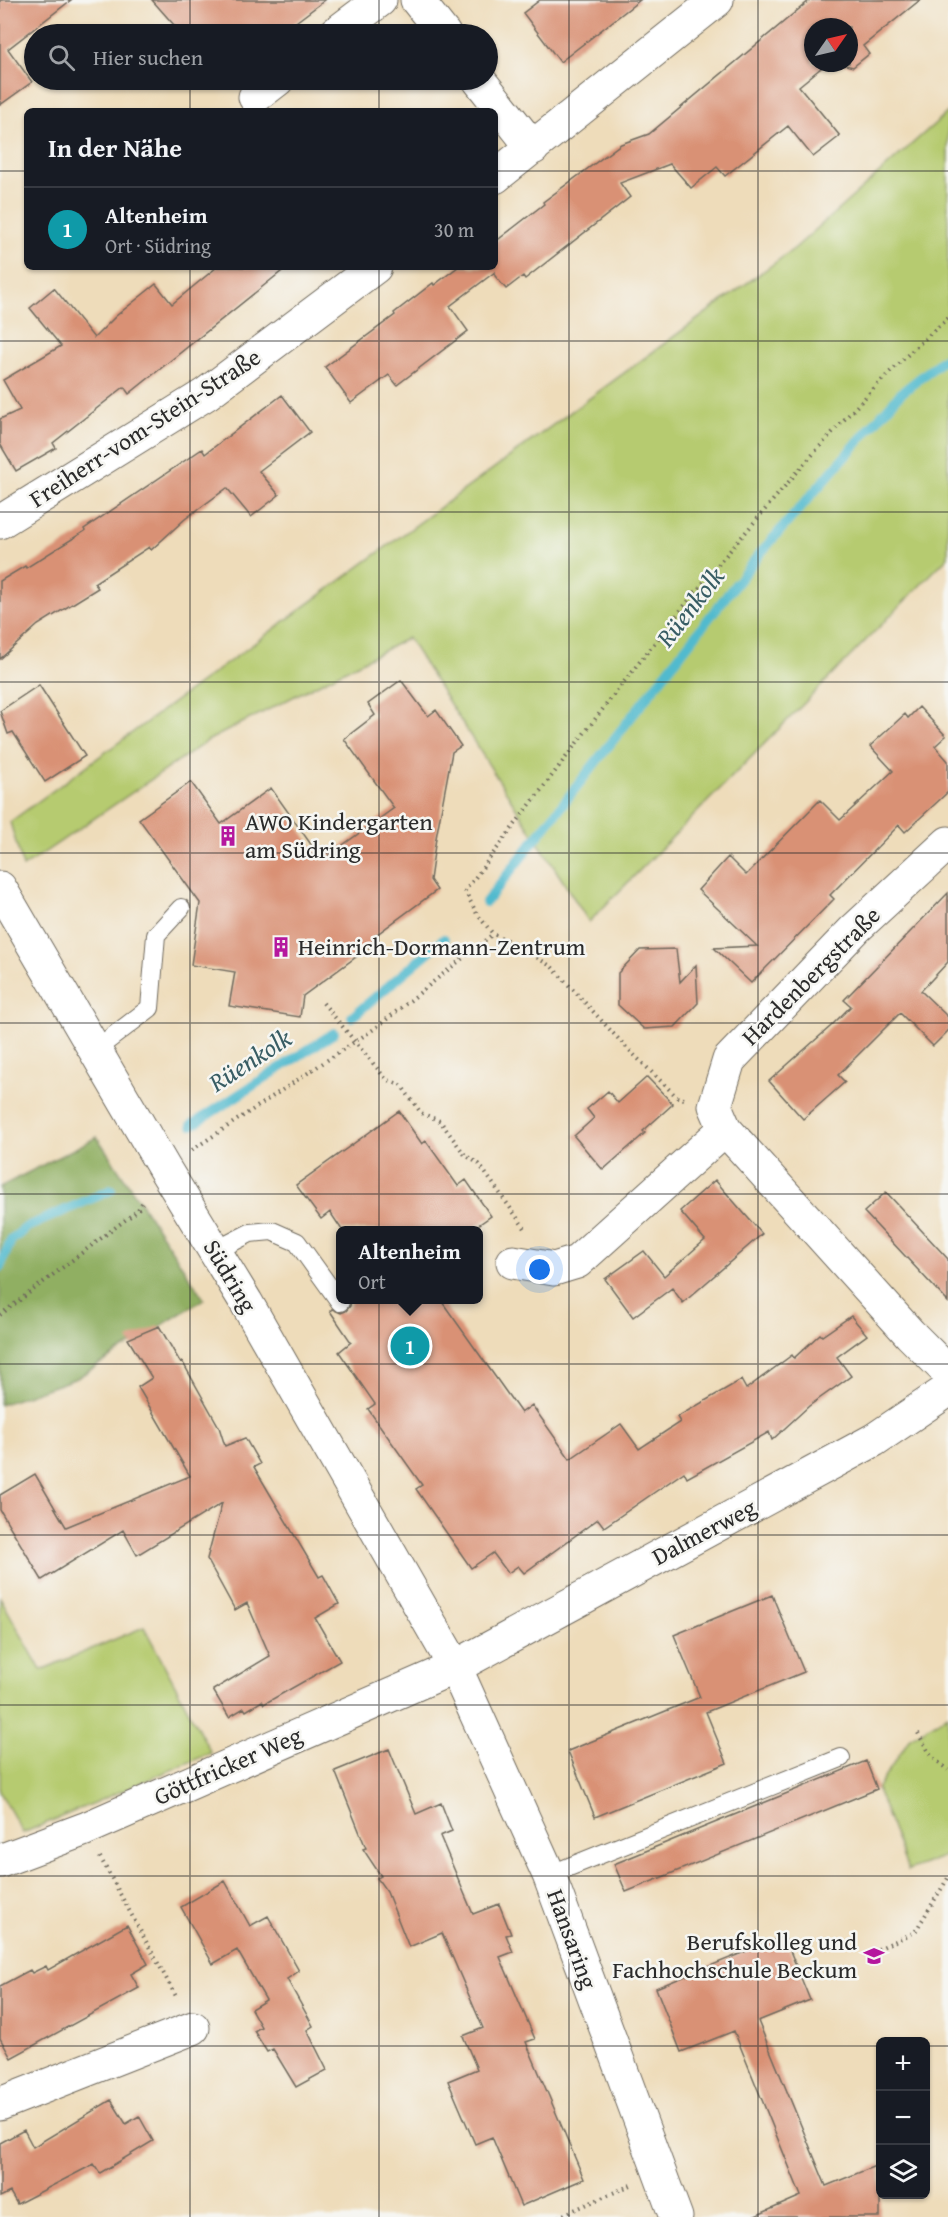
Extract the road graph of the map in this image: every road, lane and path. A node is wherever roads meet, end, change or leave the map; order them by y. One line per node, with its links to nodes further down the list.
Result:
1 (380, 0): 4 (street)
2 (417, 0): 5 (street)
3 (717, 0): 7 (street)
4 (348, 24)
5 (436, 24)
6 (487, 90): 7 (street)
7 (533, 148): 8 (street)
8 (498, 175)
9 (371, 270): 11 (street, Freiherr-vom-Stein-Straße)
10 (948, 318): 15 (path)
11 (0, 522)
12 (948, 843): 19 (street, Hardenbergstraße)
13 (0, 888): 18 (street, Südring)
14 (181, 908): 18 (lane)
15 (493, 934): 17 (path); 19 (path)
16 (323, 1003): 17 (path)
17 (356, 1041): 20 (path); 23 (path)
18 (95, 1050): 20 (street, Südring)
19 (720, 1118): 23 (street); 26 (street)
20 (164, 1168): 21 (street, Südring); 25 (path)
21 (215, 1251): 24 (lane); 28 (street, Südring)
22 (513, 1262): 23 (street)
23 (554, 1269)
24 (336, 1296)
25 (0, 1315)
26 (948, 1372)
27 (948, 1390): 28 (street, Dalmerweg)
28 (455, 1667): 32 (street, Göttfricker Weg); 34 (street, Hansaring)
29 (918, 1733): 31 (path)
30 (841, 1758): 34 (lane)
31 (948, 1770)
32 (85, 1829): 33 (street, Göttfricker Weg); 37 (path)
33 (0, 1861)
34 (549, 1875): 39 (street, Hansaring)
35 (948, 1878): 36 (path)
36 (878, 1949)
37 (193, 2028): 38 (street)
38 (0, 2104)
39 (659, 2173): 40 (path); 41 (street, Hansaring)
40 (558, 2217)
41 (676, 2217)

